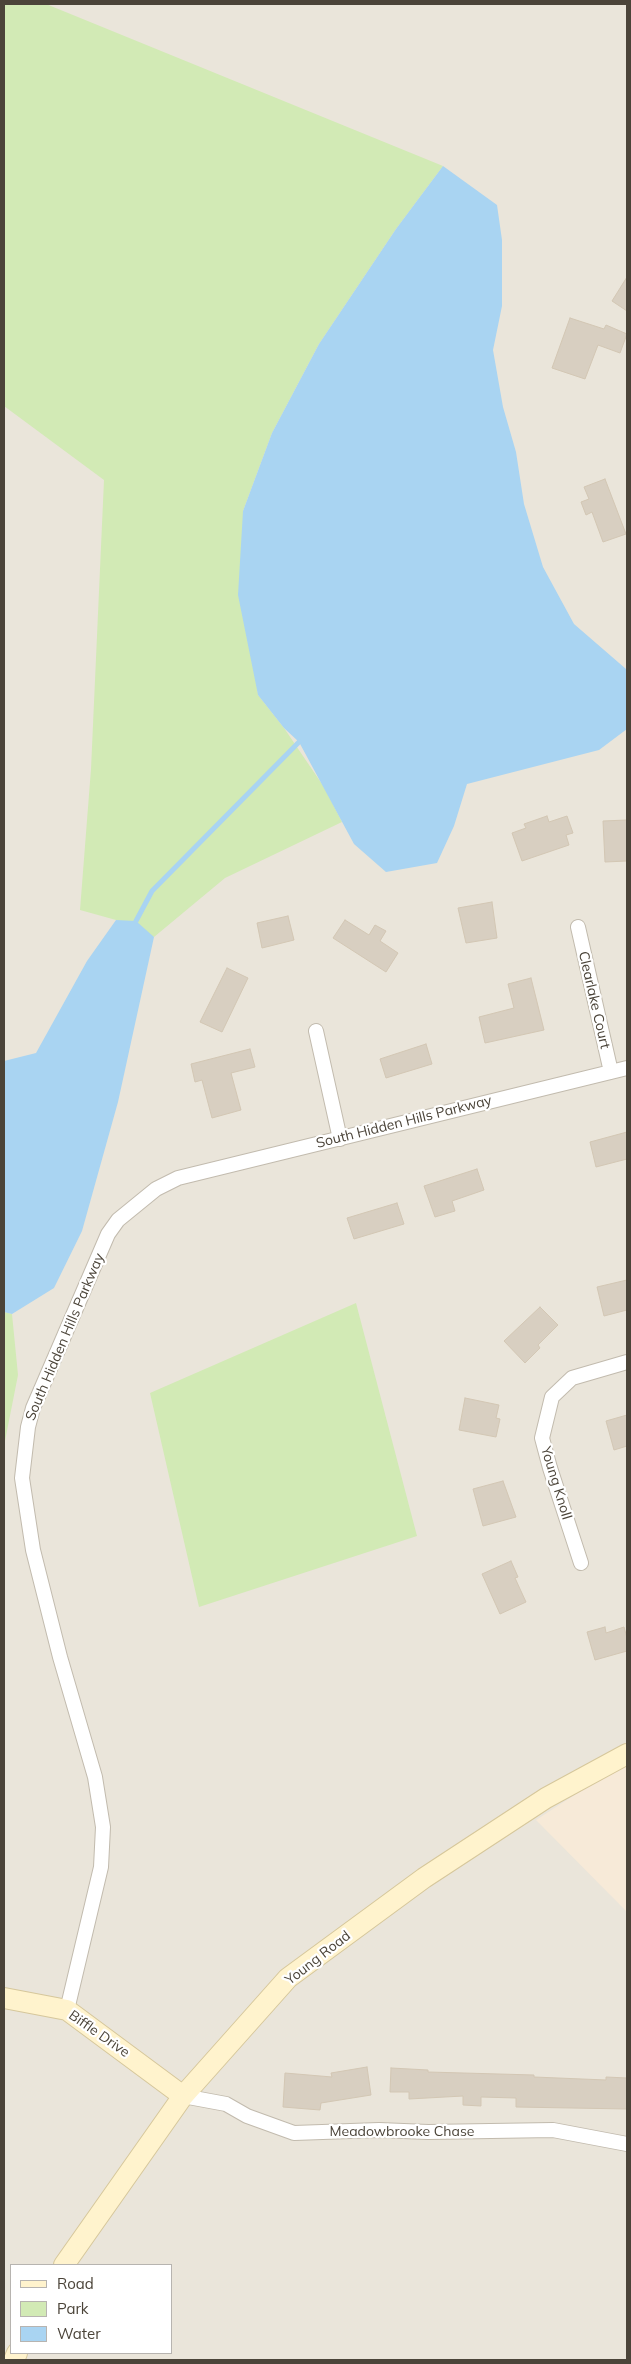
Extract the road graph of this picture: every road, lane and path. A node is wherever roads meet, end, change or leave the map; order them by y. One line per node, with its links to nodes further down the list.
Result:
1 (578, 927): 4 (street, Clearlake Court)
2 (316, 1031): 5 (street)
3 (627, 1068): 4 (street, South Hidden Hills Parkway)
4 (611, 1072): 5 (street, South Hidden Hills Parkway)
5 (340, 1138): 10 (street, South Hidden Hills Parkway)
6 (627, 1362): 7 (street, Young Knoll)
7 (581, 1563)
8 (627, 1754): 11 (street, Young Road)
9 (4, 1998): 10 (street, Biffle Drive)
10 (67, 2010): 11 (street, Biffle Drive)
11 (183, 2096): 12 (street, Meadowbrooke Chase); 13 (street, Young Road)
12 (627, 2144)
13 (65, 2264)

